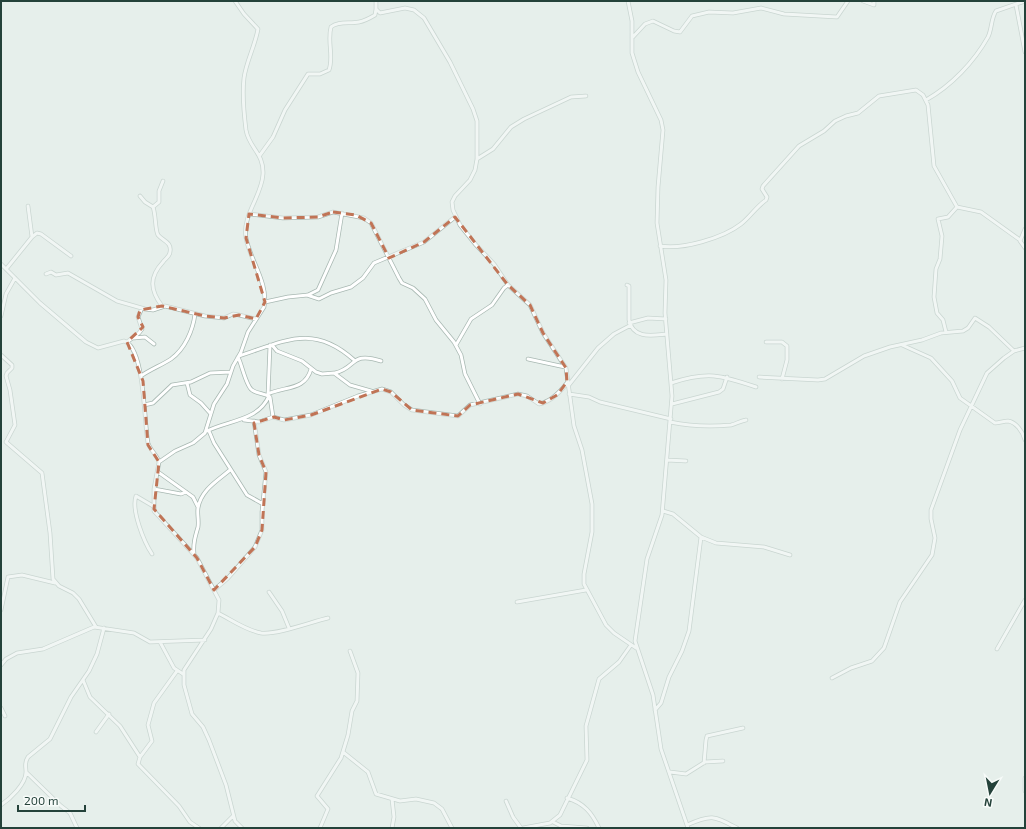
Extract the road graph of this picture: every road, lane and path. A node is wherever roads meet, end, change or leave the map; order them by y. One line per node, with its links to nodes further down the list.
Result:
1 (235, 1): 14 (street)
2 (376, 1): 9 (street)
3 (628, 1): 10 (street)
4 (848, 1): 10 (street)
5 (863, 1): 6 (street)
6 (874, 1)
7 (1025, 1): 8 (street)
8 (1016, 5): 11 (street); 13 (street)
9 (376, 9): 14 (street); 15 (street)
10 (632, 38): 27 (street)
11 (1025, 52)
12 (586, 96): 15 (street)
13 (926, 100): 20 (street); 27 (street)
14 (260, 155): 22 (street)
15 (477, 160): 23 (street)
16 (162, 181): 19 (street)
17 (140, 196): 19 (street)
18 (28, 206): 25 (street)
19 (153, 207): 41 (street)
20 (957, 207): 26 (street); 48 (street)
21 (342, 213): 22 (street); 30 (street); 39 (street)
22 (249, 214): 40 (street)
23 (455, 217): 30 (street); 35 (street)
24 (1025, 229): 26 (street)
25 (32, 236): 29 (street); 32 (street)
26 (1020, 240): 28 (street)
27 (660, 246): 46 (street)
28 (1025, 248)
29 (71, 256)
30 (389, 258): 39 (street); 56 (street)
31 (1, 264): 32 (street)
32 (7, 268): 34 (street)
33 (46, 274): 42 (street)
34 (15, 278): 38 (street); 51 (street)
35 (508, 285): 56 (street); 64 (street)
36 (627, 285): 47 (street)
37 (1, 293): 38 (street)
38 (6, 294): 44 (street)
39 (307, 296): 40 (street)
40 (265, 302): 45 (street)
41 (162, 306): 42 (street); 43 (street)
42 (142, 308): 50 (street)
43 (195, 314): 45 (street); 68 (street)
44 (1, 316)
45 (256, 319): 60 (street)
46 (666, 319): 47 (street); 49 (street)
47 (630, 324): 49 (street); 74 (street)
48 (946, 332): 54 (street); 58 (street)
49 (668, 334): 73 (street)
50 (134, 338): 51 (street); 53 (street)
51 (127, 342): 68 (street)
52 (766, 342): 71 (street)
53 (154, 344)
54 (900, 344): 71 (street); 82 (street)
55 (271, 345): 60 (street); 62 (street); 65 (street); 78 (street)
56 (456, 345): 79 (street)
57 (1025, 348): 58 (street)
58 (1014, 351): 82 (street)
59 (1, 356): 106 (street)
60 (238, 356): 66 (street); 78 (street)
61 (528, 359): 64 (street)
62 (354, 360): 63 (street); 67 (street)
63 (381, 361)
64 (565, 368): 74 (street)
65 (311, 369): 67 (street); 78 (street)
66 (230, 372): 72 (street); 83 (street)
67 (335, 373): 76 (street)
68 (141, 376): 81 (street)
69 (727, 377): 73 (street); 75 (street); 80 (street)
70 (759, 377): 71 (street)
71 (782, 379)
72 (187, 383): 81 (street); 83 (street)
73 (671, 383): 80 (street)
74 (567, 384): 77 (street); 79 (street)
75 (756, 387)
76 (372, 391): 79 (street); 84 (street)
77 (569, 394): 86 (street); 108 (street)
78 (268, 395): 84 (street); 85 (street)
79 (480, 404)
80 (672, 404): 86 (street)
81 (144, 405): 93 (street)
82 (970, 406): 90 (street); 129 (street)
83 (210, 413): 89 (street)
84 (273, 417): 88 (street)
85 (244, 420): 88 (street); 89 (street)
86 (670, 420): 87 (street); 91 (street)
87 (746, 420)
88 (254, 421): 98 (street)
89 (207, 431): 93 (street); 94 (street)
90 (1025, 440)
91 (667, 460): 92 (street); 101 (street)
92 (686, 461)
93 (159, 462): 95 (street)
94 (230, 470): 98 (street); 100 (street)
95 (158, 472): 96 (street); 97 (street)
96 (154, 490): 97 (street); 99 (street)
97 (186, 492): 100 (street)
98 (263, 504): 107 (street)
99 (153, 506): 103 (street); 104 (street)
100 (198, 507): 104 (street)
101 (662, 511): 102 (street); 121 (street)
102 (701, 537): 105 (street); 132 (street)
103 (152, 554)
104 (194, 554): 107 (street)
105 (790, 555)
106 (55, 583): 112 (street); 115 (street)
107 (214, 590): 113 (street)
108 (586, 590): 111 (street); 120 (street)
109 (269, 592): 117 (street)
110 (1025, 600): 122 (street)
111 (517, 602)
112 (1, 610)
113 (218, 613): 117 (street); 118 (street)
114 (328, 618): 117 (street)
115 (96, 627): 116 (street); 125 (street)
116 (104, 628): 119 (street); 130 (street)
117 (289, 628)
118 (205, 640): 119 (street); 128 (street)
119 (160, 642): 127 (street)
120 (631, 645): 121 (street); 147 (street)
121 (637, 649): 132 (street)
122 (997, 649)
123 (350, 651): 137 (street)
124 (1, 657): 125 (street)
125 (6, 659): 126 (street)
126 (1, 665)
127 (177, 671): 128 (street); 138 (street)
128 (183, 674): 151 (street)
129 (832, 678)
130 (83, 680): 133 (street); 141 (street)
131 (1, 708): 134 (street)
132 (656, 710): 142 (street)
133 (109, 714): 136 (street); 138 (street)
134 (5, 716)
135 (743, 728): 140 (street)
136 (96, 732)
137 (343, 752): 148 (street); 158 (street)
138 (140, 757): 155 (street)
139 (723, 761): 140 (street)
140 (704, 763): 142 (street)
141 (26, 772): 143 (street); 145 (street)
142 (670, 772): 153 (street)
143 (32, 776): 145 (street); 154 (street)
144 (1025, 778): 146 (street)
145 (24, 780): 150 (street)
146 (1025, 791)
147 (567, 798): 152 (street); 163 (street)
148 (392, 799): 159 (street); 160 (street)
149 (506, 801): 161 (street)
150 (1, 805)
151 (233, 816): 156 (street); 157 (street)
152 (553, 822): 161 (street); 162 (street)
153 (687, 826): 164 (street)
154 (77, 828)
155 (199, 828)
156 (221, 828)
157 (242, 828)
158 (320, 828)
159 (392, 828)
160 (452, 828)
161 (522, 828)
162 (587, 828)
163 (599, 828)
164 (737, 828)

